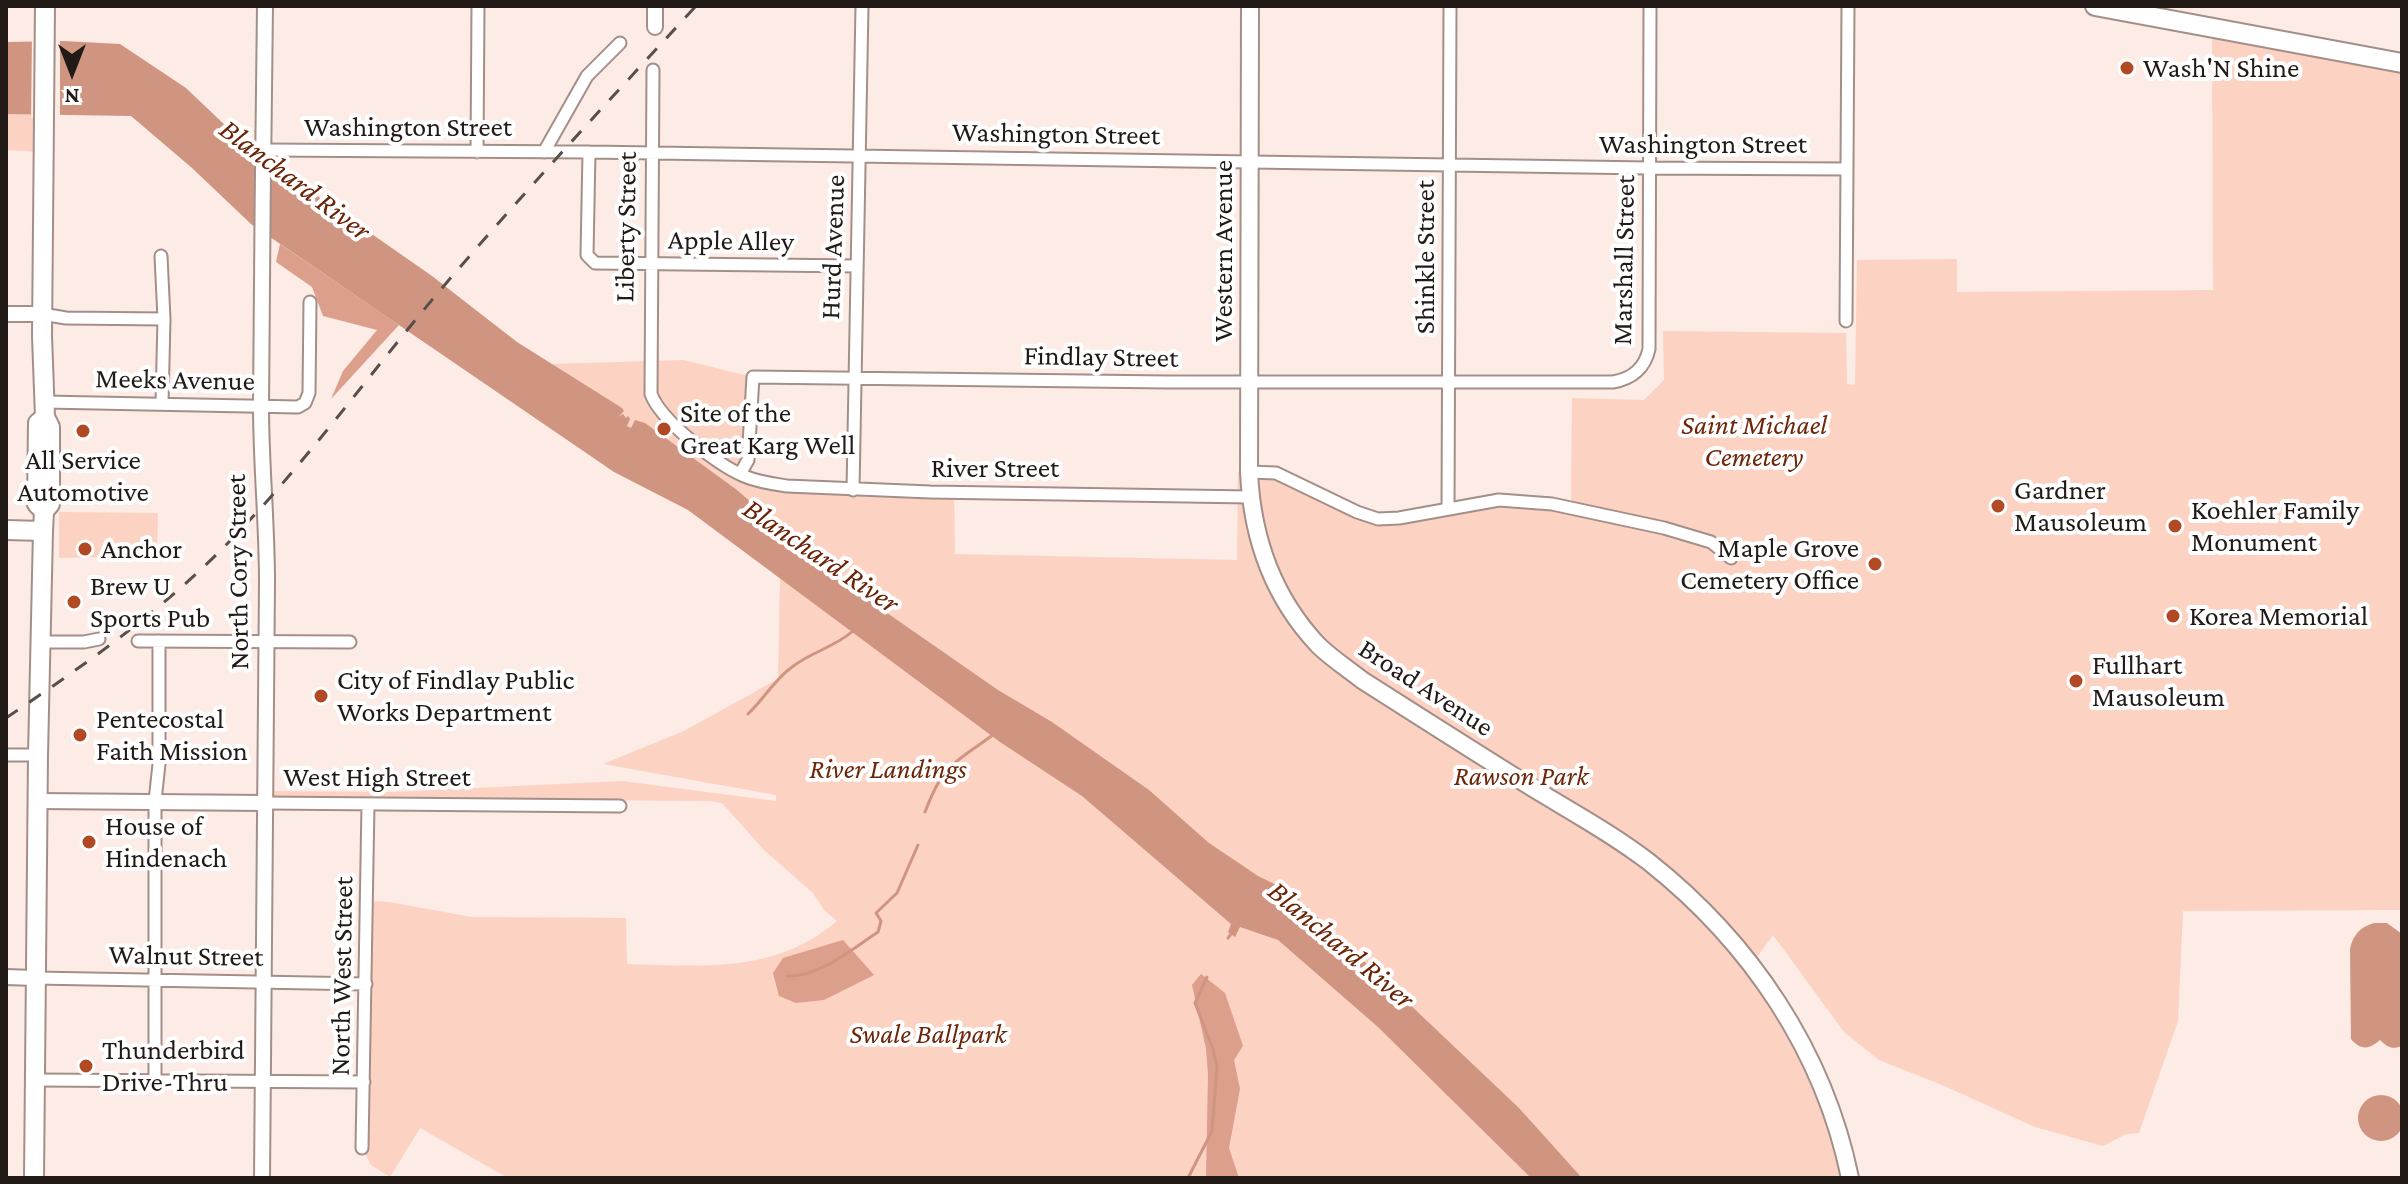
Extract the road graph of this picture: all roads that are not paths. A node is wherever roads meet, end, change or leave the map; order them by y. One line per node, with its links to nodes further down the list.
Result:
1 (45, 6): 30 (main road)
2 (265, 6): 15 (street, North Cory Street)
3 (478, 6): 16 (street)
4 (655, 6): 11 (street)
5 (862, 6): 20 (street, Hurd Avenue)
6 (1250, 6): 21 (main road, Western Avenue)
7 (1450, 6): 22 (street, Shinkle Street)
8 (1650, 6): 23 (street, Marshall Street)
9 (1848, 6): 24 (street)
10 (2095, 6): 13 (main road)
11 (655, 27)
12 (620, 43): 17 (street)
13 (2402, 63)
14 (653, 70): 19 (street, Liberty Street)
15 (264, 150): 16 (street, Washington Street); 38 (street, North Cory Street)
16 (477, 152): 17 (street, Washington Street)
17 (544, 152): 18 (street, Washington Street)
18 (589, 152): 19 (street, Washington Street); 26 (street, Apple Alley)
19 (652, 154): 20 (street, Washington Street); 26 (street, Liberty Street)
20 (860, 156): 21 (street, Washington Street); 27 (street, Hurd Avenue)
21 (1249, 162): 22 (street, Washington Street); 35 (main road, Western Avenue)
22 (1449, 164): 23 (street, Washington Street); 36 (street, Shinkle Street)
23 (1649, 168): 24 (street, Washington Street); 33 (street, Marshall Street)
24 (1847, 169): 32 (street)
25 (161, 256): 31 (street)
26 (652, 264): 27 (street, Apple Alley); 41 (street, Liberty Street)
27 (857, 266): 34 (street, Hurd Avenue)
28 (310, 302): 38 (street, Meeks Avenue)
29 (6, 314): 30 (street)
30 (42, 314): 31 (street); 39 (main road)
31 (164, 319): 37 (street)
32 (1846, 321)
33 (1640, 369): 36 (street, Findlay Street)
34 (854, 378): 35 (street, Findlay Street); 41 (street, Findlay Street); 42 (street, Hurd Avenue)
35 (1249, 382): 36 (street, Findlay Street); 40 (main road, Western Avenue)
36 (1448, 384): 44 (street, Shinkle Street)
37 (162, 403): 38 (street, Meeks Avenue); 39 (street, Meeks Avenue)
38 (261, 406): 51 (street, North Cory Street)
39 (45, 410): 46 (main road)
40 (1249, 472): 43 (main road, Western Avenue); 44 (street)
41 (740, 474): 42 (street, River Street)
42 (853, 490): 43 (street, River Street)
43 (1250, 497): 73 (main road, Broad Avenue)
44 (1448, 509): 47 (street)
45 (6, 530): 46 (main road)
46 (43, 531): 52 (main road)
47 (1731, 558)
48 (99, 639): 52 (street)
49 (138, 641): 50 (street)
50 (159, 641): 51 (street); 57 (street)
51 (267, 641): 53 (street); 58 (street, North Cory Street)
52 (41, 642): 55 (main road)
53 (350, 642)
54 (6, 755): 55 (street)
55 (38, 755): 56 (main road)
56 (38, 801): 57 (street, West High Street); 62 (main road)
57 (155, 801): 58 (street, West High Street); 63 (street)
58 (265, 803): 59 (street, West High Street); 64 (street, North Cory Street)
59 (368, 804): 60 (street, West High Street); 65 (street, North West Street)
60 (620, 806)
61 (6, 977): 62 (street, Walnut Street)
62 (35, 978): 63 (street, Walnut Street); 66 (main road)
63 (156, 981): 64 (street, Walnut Street); 67 (street)
64 (263, 983): 65 (street, Walnut Street); 68 (street, North Cory Street)
65 (366, 984): 69 (street, North West Street)
66 (35, 1080): 67 (street); 71 (main road)
67 (155, 1081): 68 (street)
68 (263, 1082): 69 (street); 72 (street, North Cory Street)
69 (364, 1082): 70 (street, North West Street)
70 (362, 1148)
71 (34, 1178)
72 (262, 1178)
73 (1850, 1178)

